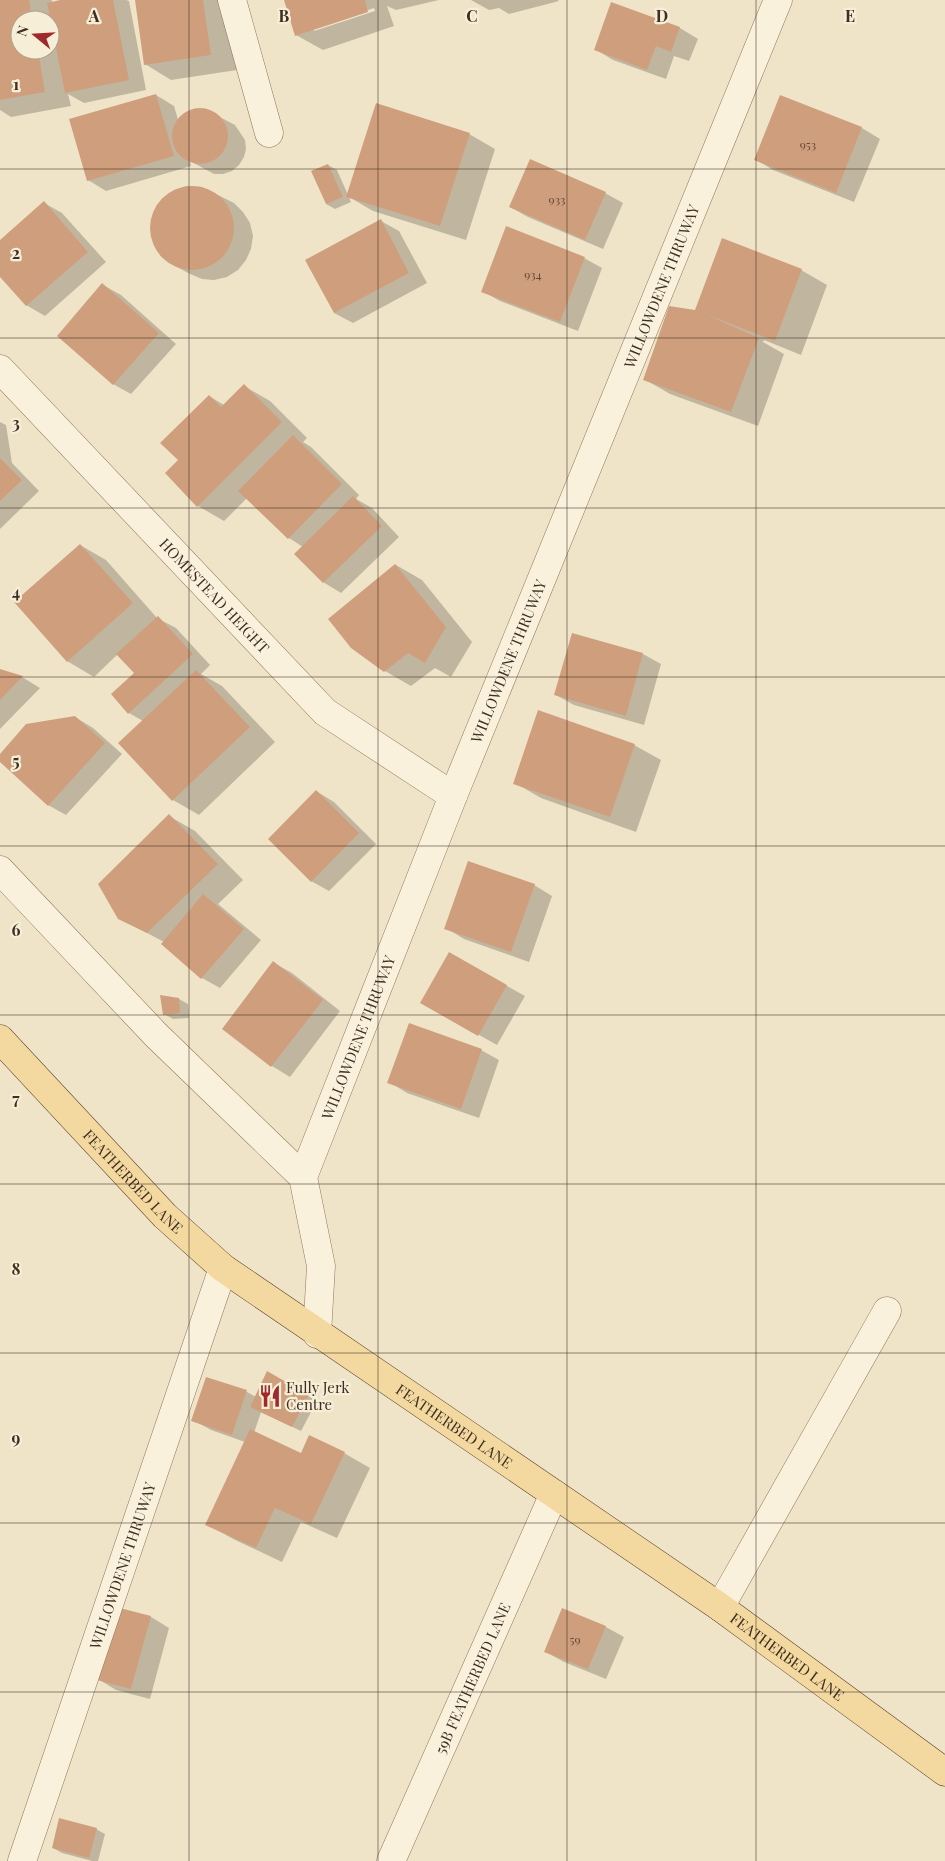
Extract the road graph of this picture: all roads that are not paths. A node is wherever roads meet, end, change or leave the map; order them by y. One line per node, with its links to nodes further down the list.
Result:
1 (232, 0): 3 (street)
2 (778, 0): 5 (street, WILLOWDENE THRUWAY)
3 (269, 133)
4 (0, 369): 5 (street, HOMESTEAD HEIGHT)
5 (453, 796): 8 (street, WILLOWDENE THRUWAY)
6 (0, 870): 8 (street)
7 (0, 1039): 9 (main road, FEATHERBED LANE)
8 (303, 1177): 11 (street)
9 (224, 1268): 11 (main road, FEATHERBED LANE); 15 (street, WILLOWDENE THRUWAY)
10 (887, 1311): 13 (street)
11 (317, 1334): 12 (main road, FEATHERBED LANE)
12 (554, 1494): 13 (main road, FEATHERBED LANE); 16 (street, 59B FEATHERBED LANE)
13 (720, 1607): 14 (main road, FEATHERBED LANE)
14 (945, 1772)
15 (22, 1861)
16 (391, 1861)

